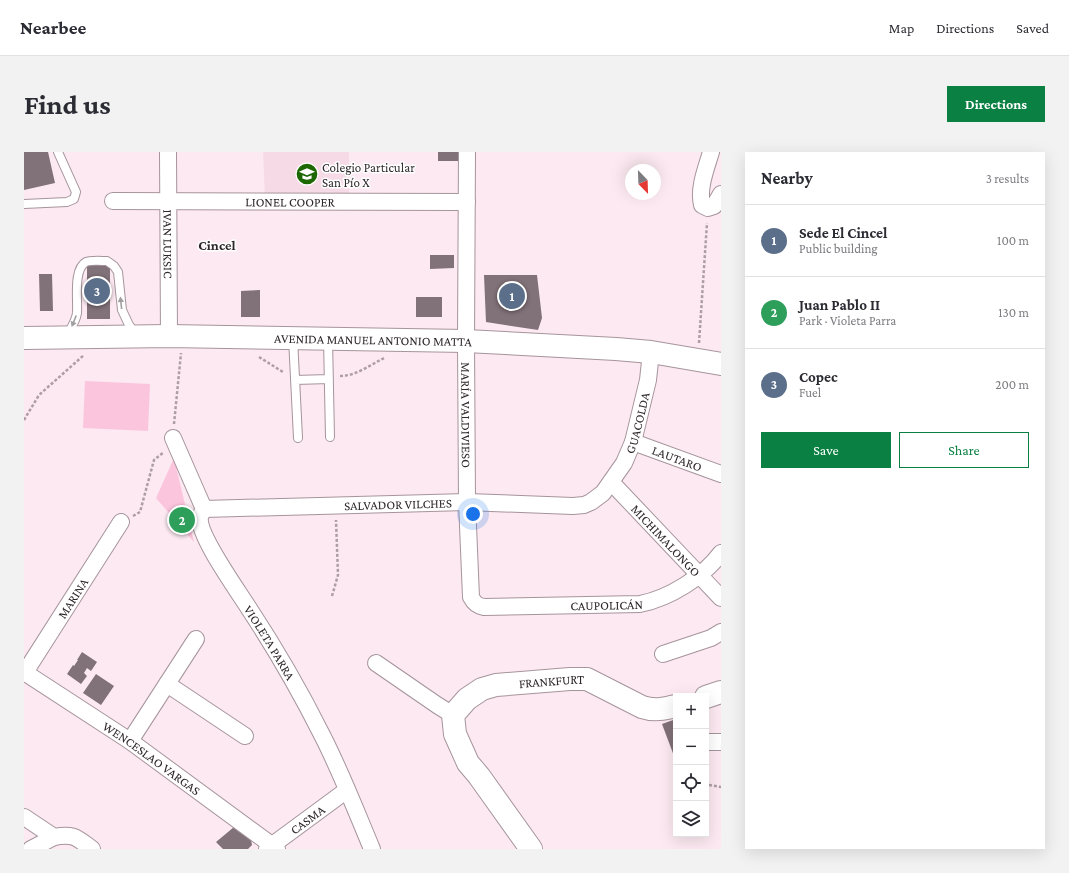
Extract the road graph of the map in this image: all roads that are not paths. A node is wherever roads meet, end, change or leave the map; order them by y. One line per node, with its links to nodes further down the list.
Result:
1 (58, 152): 9 (lane)
2 (168, 152): 7 (street, IVAN LUKSIC)
3 (467, 152): 8 (street, MARÍA VALDIVIESO)
4 (711, 152): 5 (street)
5 (721, 194)
6 (113, 201): 7 (street, LIONEL COOPER)
7 (168, 201): 8 (street, LIONEL COOPER); 10 (street, IVAN LUKSIC)
8 (467, 202): 16 (street, MARÍA VALDIVIESO)
9 (24, 204)
10 (176, 336): 11 (main road, AVENIDA MANUEL ANTONIO MATTA); 14 (main road, AVENIDA MANUEL ANTONIO MATTA)
11 (138, 337): 13 (main road, AVENIDA MANUEL ANTONIO MATTA); 13 (lane, one-way to 13)
12 (24, 338): 13 (main road, AVENIDA MANUEL ANTONIO MATTA)
13 (65, 338)
14 (293, 338): 15 (main road, AVENIDA MANUEL ANTONIO MATTA); 20 (lane)
15 (328, 338): 16 (main road, AVENIDA MANUEL ANTONIO MATTA); 19 (lane)
16 (466, 341): 17 (main road, AVENIDA MANUEL ANTONIO MATTA); 27 (street, MARÍA VALDIVIESO)
17 (651, 352): 18 (main road, AVENIDA MANUEL ANTONIO MATTA); 24 (street, GUACOLDA)
18 (721, 364)
19 (329, 379): 20 (lane); 21 (lane)
20 (295, 380): 23 (lane)
21 (330, 437)
22 (173, 438): 28 (street, VIOLETA PARRA)
23 (298, 438)
24 (633, 442): 25 (street, LAUTARO); 26 (street, GUACOLDA)
25 (721, 474)
26 (609, 484): 27 (street, SALVADOR VILCHES); 31 (street, MICHIMALONGO)
27 (467, 502): 28 (street, SALVADOR VILCHES); 33 (street, MARÍA VALDIVIESO)
28 (204, 509): 48 (street, VIOLETA PARRA)
29 (121, 522): 38 (street, MARINA)
30 (721, 553): 31 (street, CAUPOLICÁN)
31 (700, 575): 32 (street, MICHIMALONGO); 33 (street, CAUPOLICÁN)
32 (721, 598)
33 (476, 604)
34 (721, 632): 36 (street)
35 (196, 639): 39 (street)
36 (663, 654)
37 (376, 663): 43 (street)
38 (24, 673): 45 (street, WENCESLAO VARGAS)
39 (167, 684): 44 (street); 45 (street)
40 (721, 692): 41 (main road)
41 (709, 696)
42 (673, 707): 43 (main road, FRANKFURT)
43 (453, 715): 55 (main road)
44 (245, 736)
45 (130, 741): 51 (street, WENCESLAO VARGAS)
46 (709, 742): 47 (street)
47 (721, 742)
48 (347, 790): 51 (street, CASMA); 54 (street, VIOLETA PARRA)
49 (24, 817): 50 (street)
50 (54, 837): 52 (street); 53 (street)
51 (272, 848)
52 (31, 849)
53 (92, 849)
54 (372, 849)
55 (531, 849)

